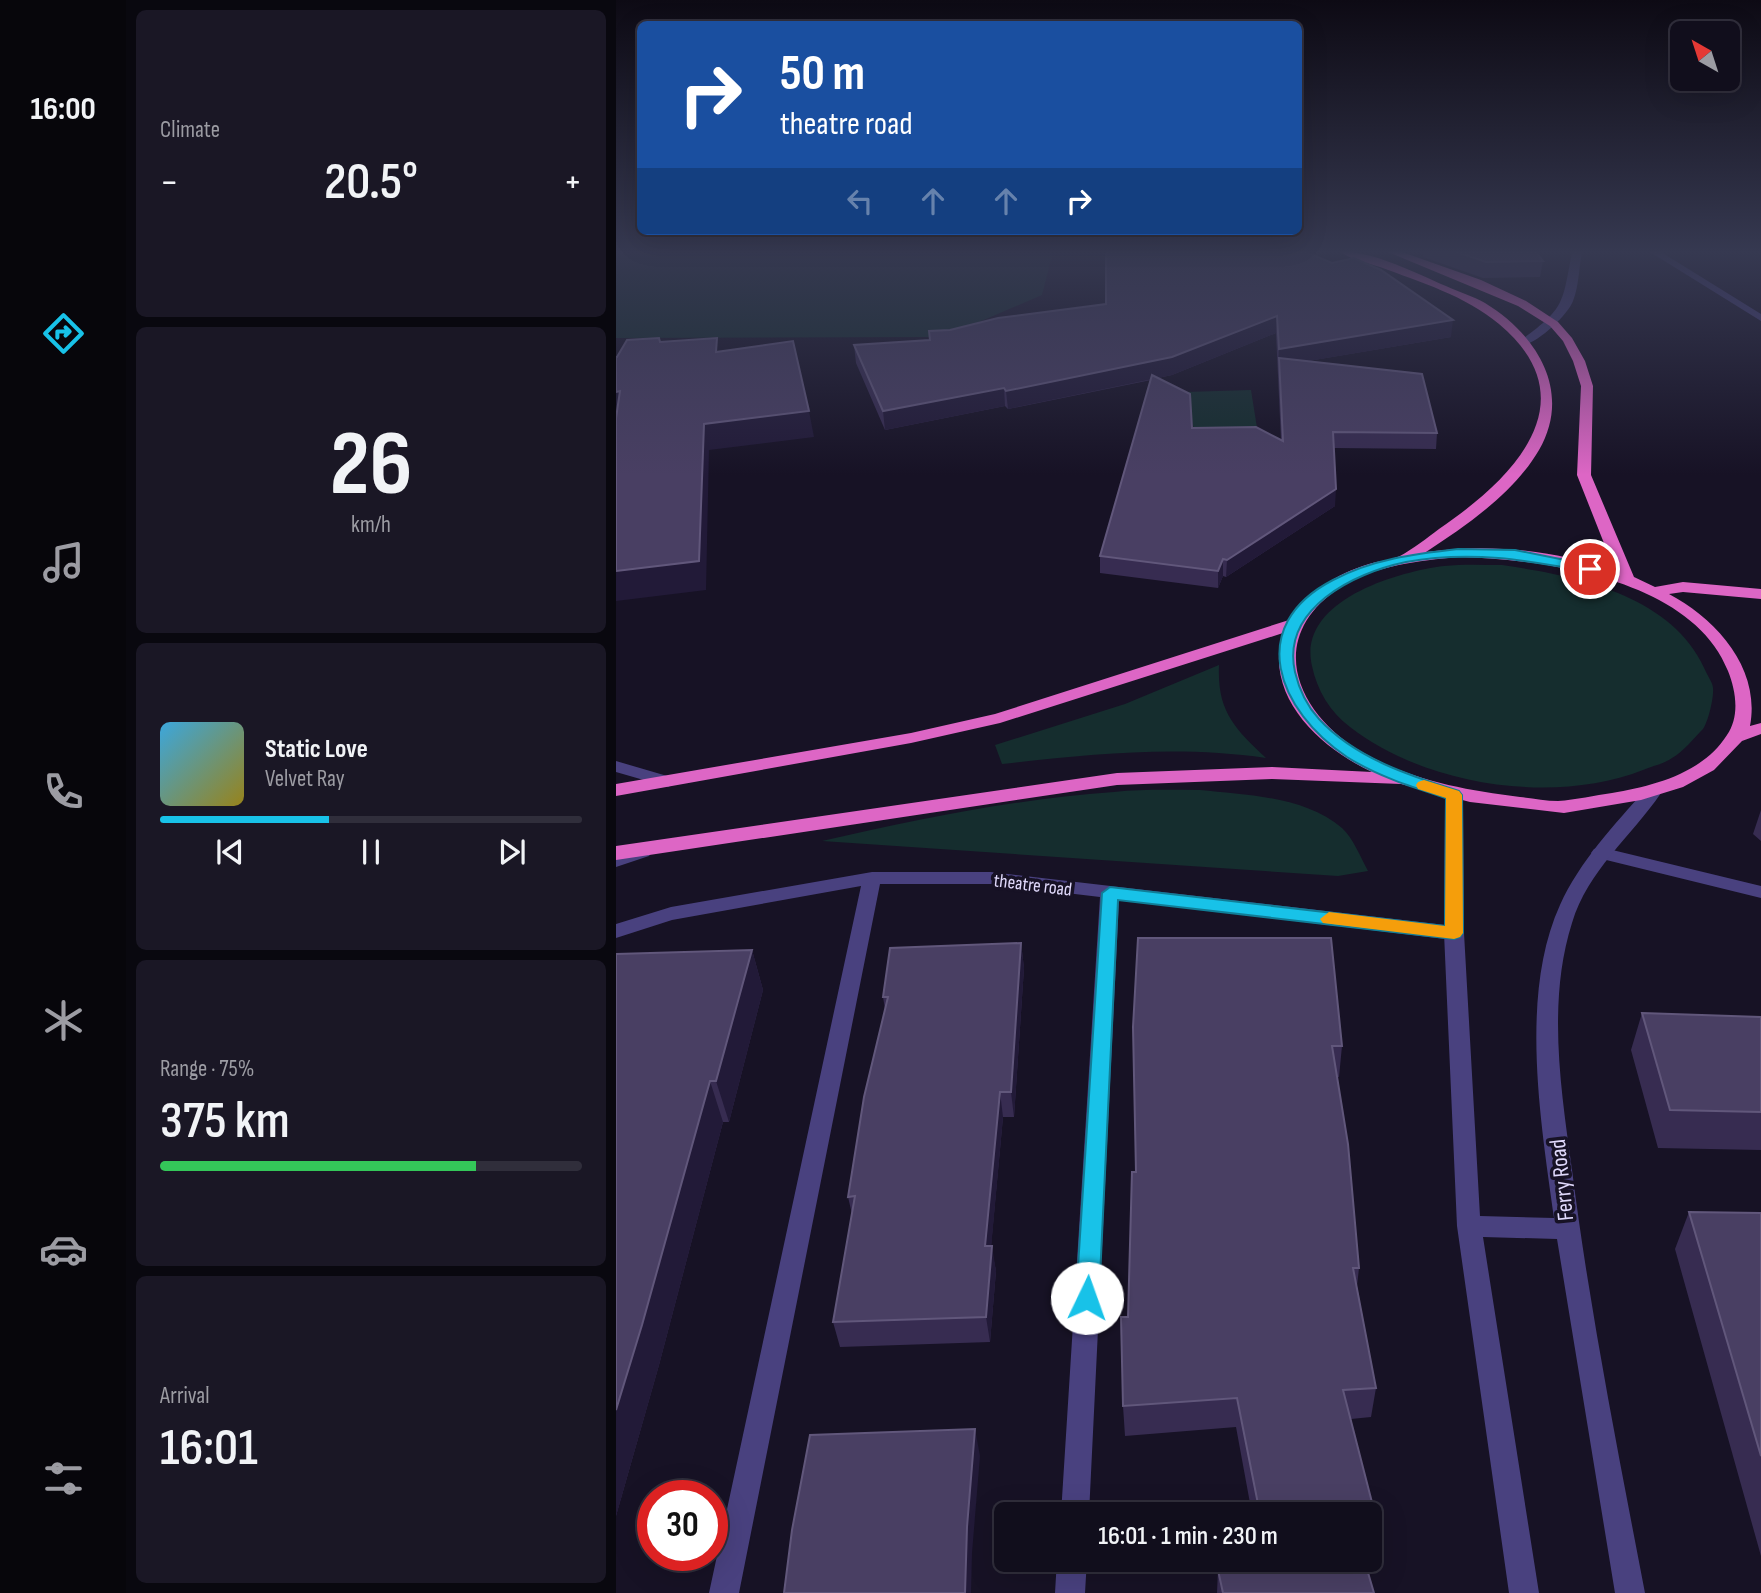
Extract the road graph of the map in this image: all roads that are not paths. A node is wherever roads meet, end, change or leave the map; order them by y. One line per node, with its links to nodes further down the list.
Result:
1 (1509, 326): 4 (highway)
2 (1546, 326): 4 (street)
3 (1556, 326): 6 (highway)
4 (1524, 343): 5 (highway)
5 (1404, 559): 6 (highway); 9 (highway)
6 (1627, 580): 7 (highway)
7 (1651, 592): 8 (highway); 11 (highway)
8 (1761, 594)
9 (1294, 624): 13 (highway); 14 (highway)
10 (1761, 728): 11 (highway)
11 (1736, 737): 16 (highway)
12 (616, 766): 14 (street)
13 (1406, 780): 17 (highway); 18 (highway)
14 (668, 782): 15 (highway)
15 (616, 790)
16 (1653, 793): 17 (highway); 20 (street, Ferry Road)
17 (1454, 795): 26 (street)
18 (666, 844): 19 (highway); 21 (street)
19 (616, 853)
20 (1600, 853): 23 (street); 28 (street, Ferry Road)
21 (616, 861)
22 (872, 878): 24 (street, theatre road); 25 (street, theatre road); 31 (street)
23 (1761, 892)
24 (1110, 893): 26 (street, theatre road); 29 (street)
25 (616, 931)
26 (1454, 933): 27 (street)
27 (1469, 1226): 28 (street); 33 (street)
28 (1566, 1229): 34 (street, Ferry Road)
29 (1076, 1502)
30 (1071, 1572): 32 (street)
31 (724, 1593)
32 (1070, 1593)
33 (1524, 1593)
34 (1630, 1593)

